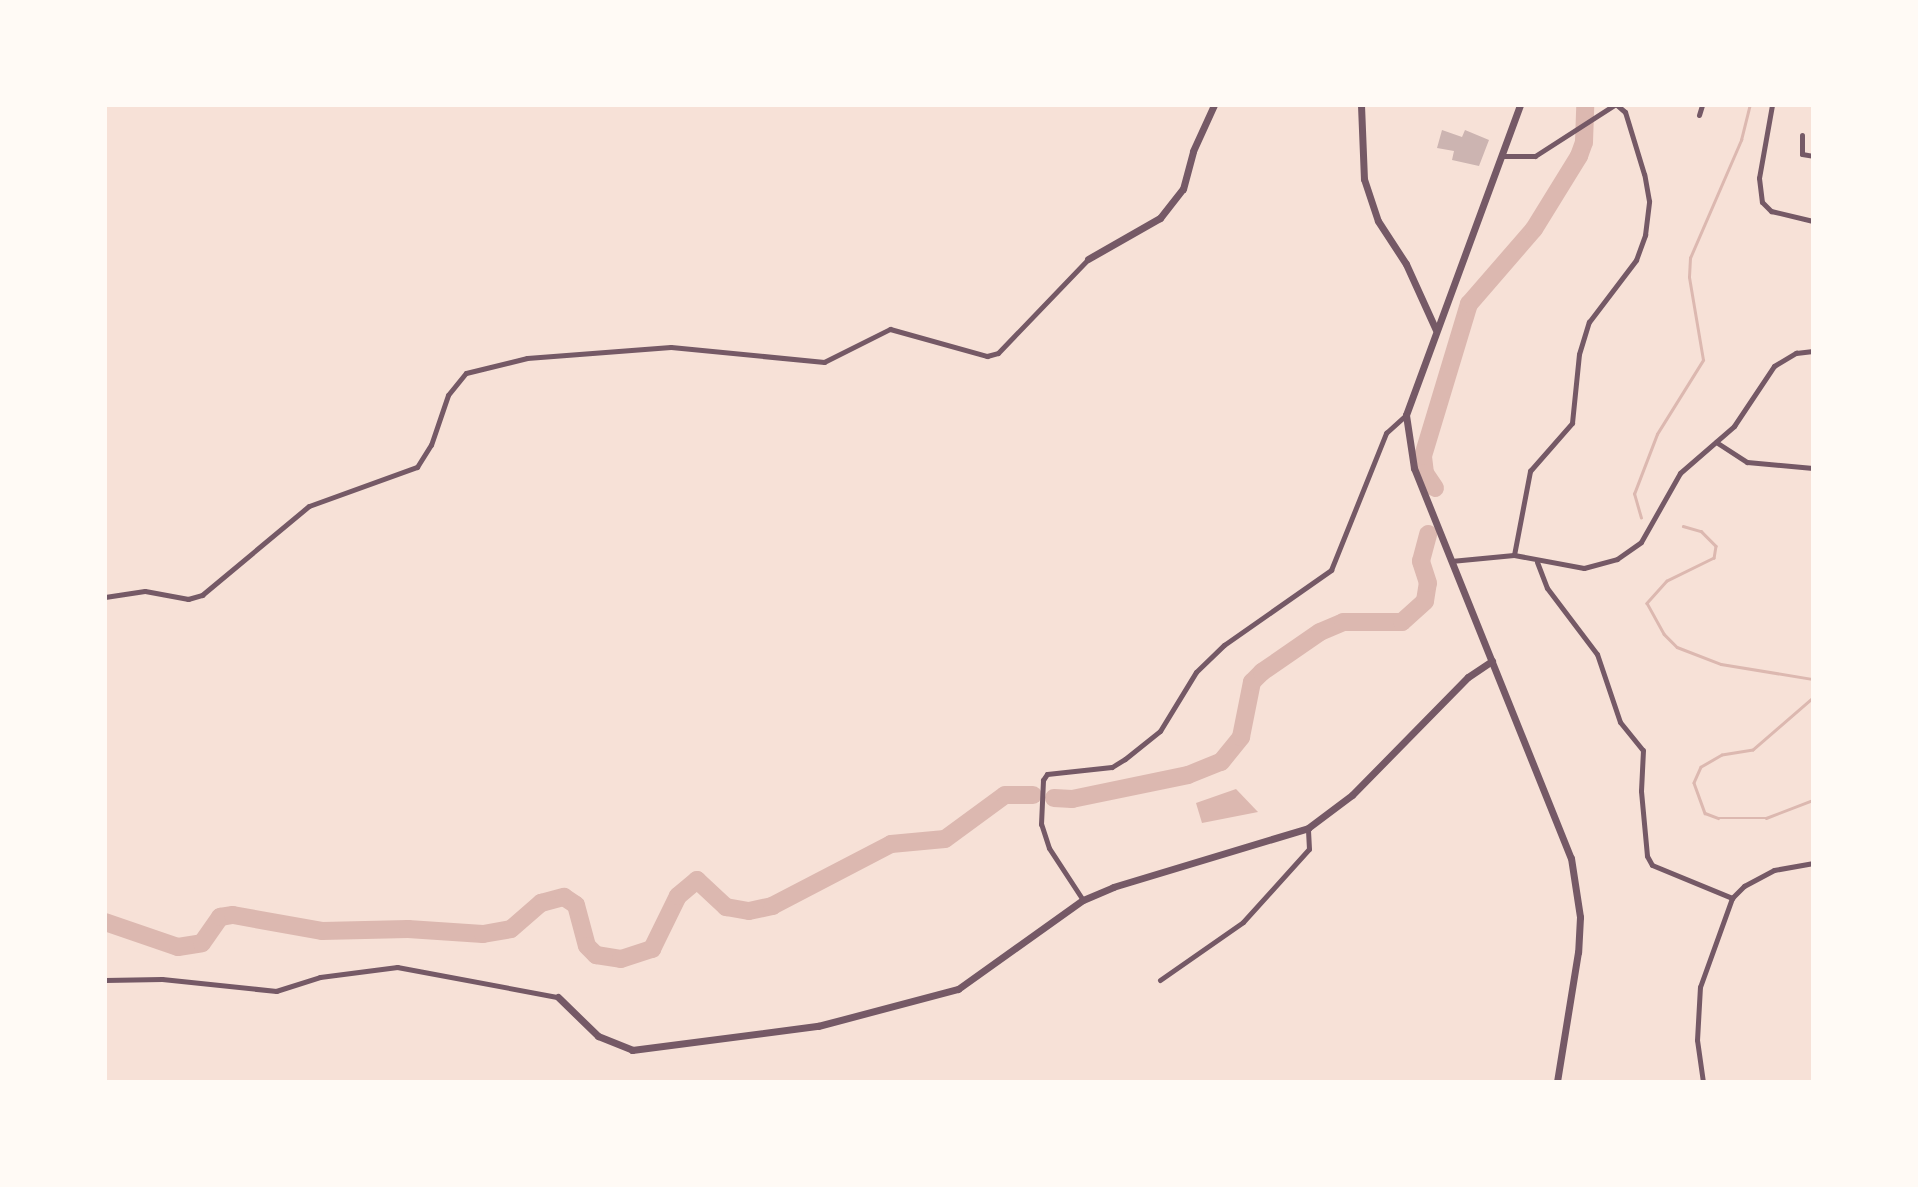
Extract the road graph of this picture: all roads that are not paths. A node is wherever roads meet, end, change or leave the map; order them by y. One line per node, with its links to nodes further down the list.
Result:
1 (1214, 105): 12 (street)
2 (1360, 105): 13 (street)
3 (1520, 105): 9 (street)
4 (1616, 105): 9 (street); 18 (street)
5 (1702, 105): 7 (street)
6 (1772, 105): 11 (street)
7 (1699, 115)
8 (1802, 135): 10 (street)
9 (1502, 156): 13 (street)
10 (1813, 156)
11 (1813, 221)
12 (1088, 259): 21 (street)
13 (1436, 330): 15 (street)
14 (1813, 351): 16 (street)
15 (1406, 415): 19 (street); 26 (street)
16 (1716, 442): 17 (street); 20 (street)
17 (1813, 468)
18 (1514, 555): 19 (street); 20 (street)
19 (1451, 561): 22 (street)
20 (1537, 562): 25 (street)
21 (105, 597)
22 (1492, 661): 23 (street); 30 (street)
23 (1308, 828): 26 (street); 28 (street)
24 (1813, 863): 25 (street)
25 (1732, 898): 31 (street)
26 (1083, 900): 29 (street)
27 (105, 980): 29 (street)
28 (1160, 980)
29 (558, 997)
30 (1557, 1082)
31 (1703, 1082)

